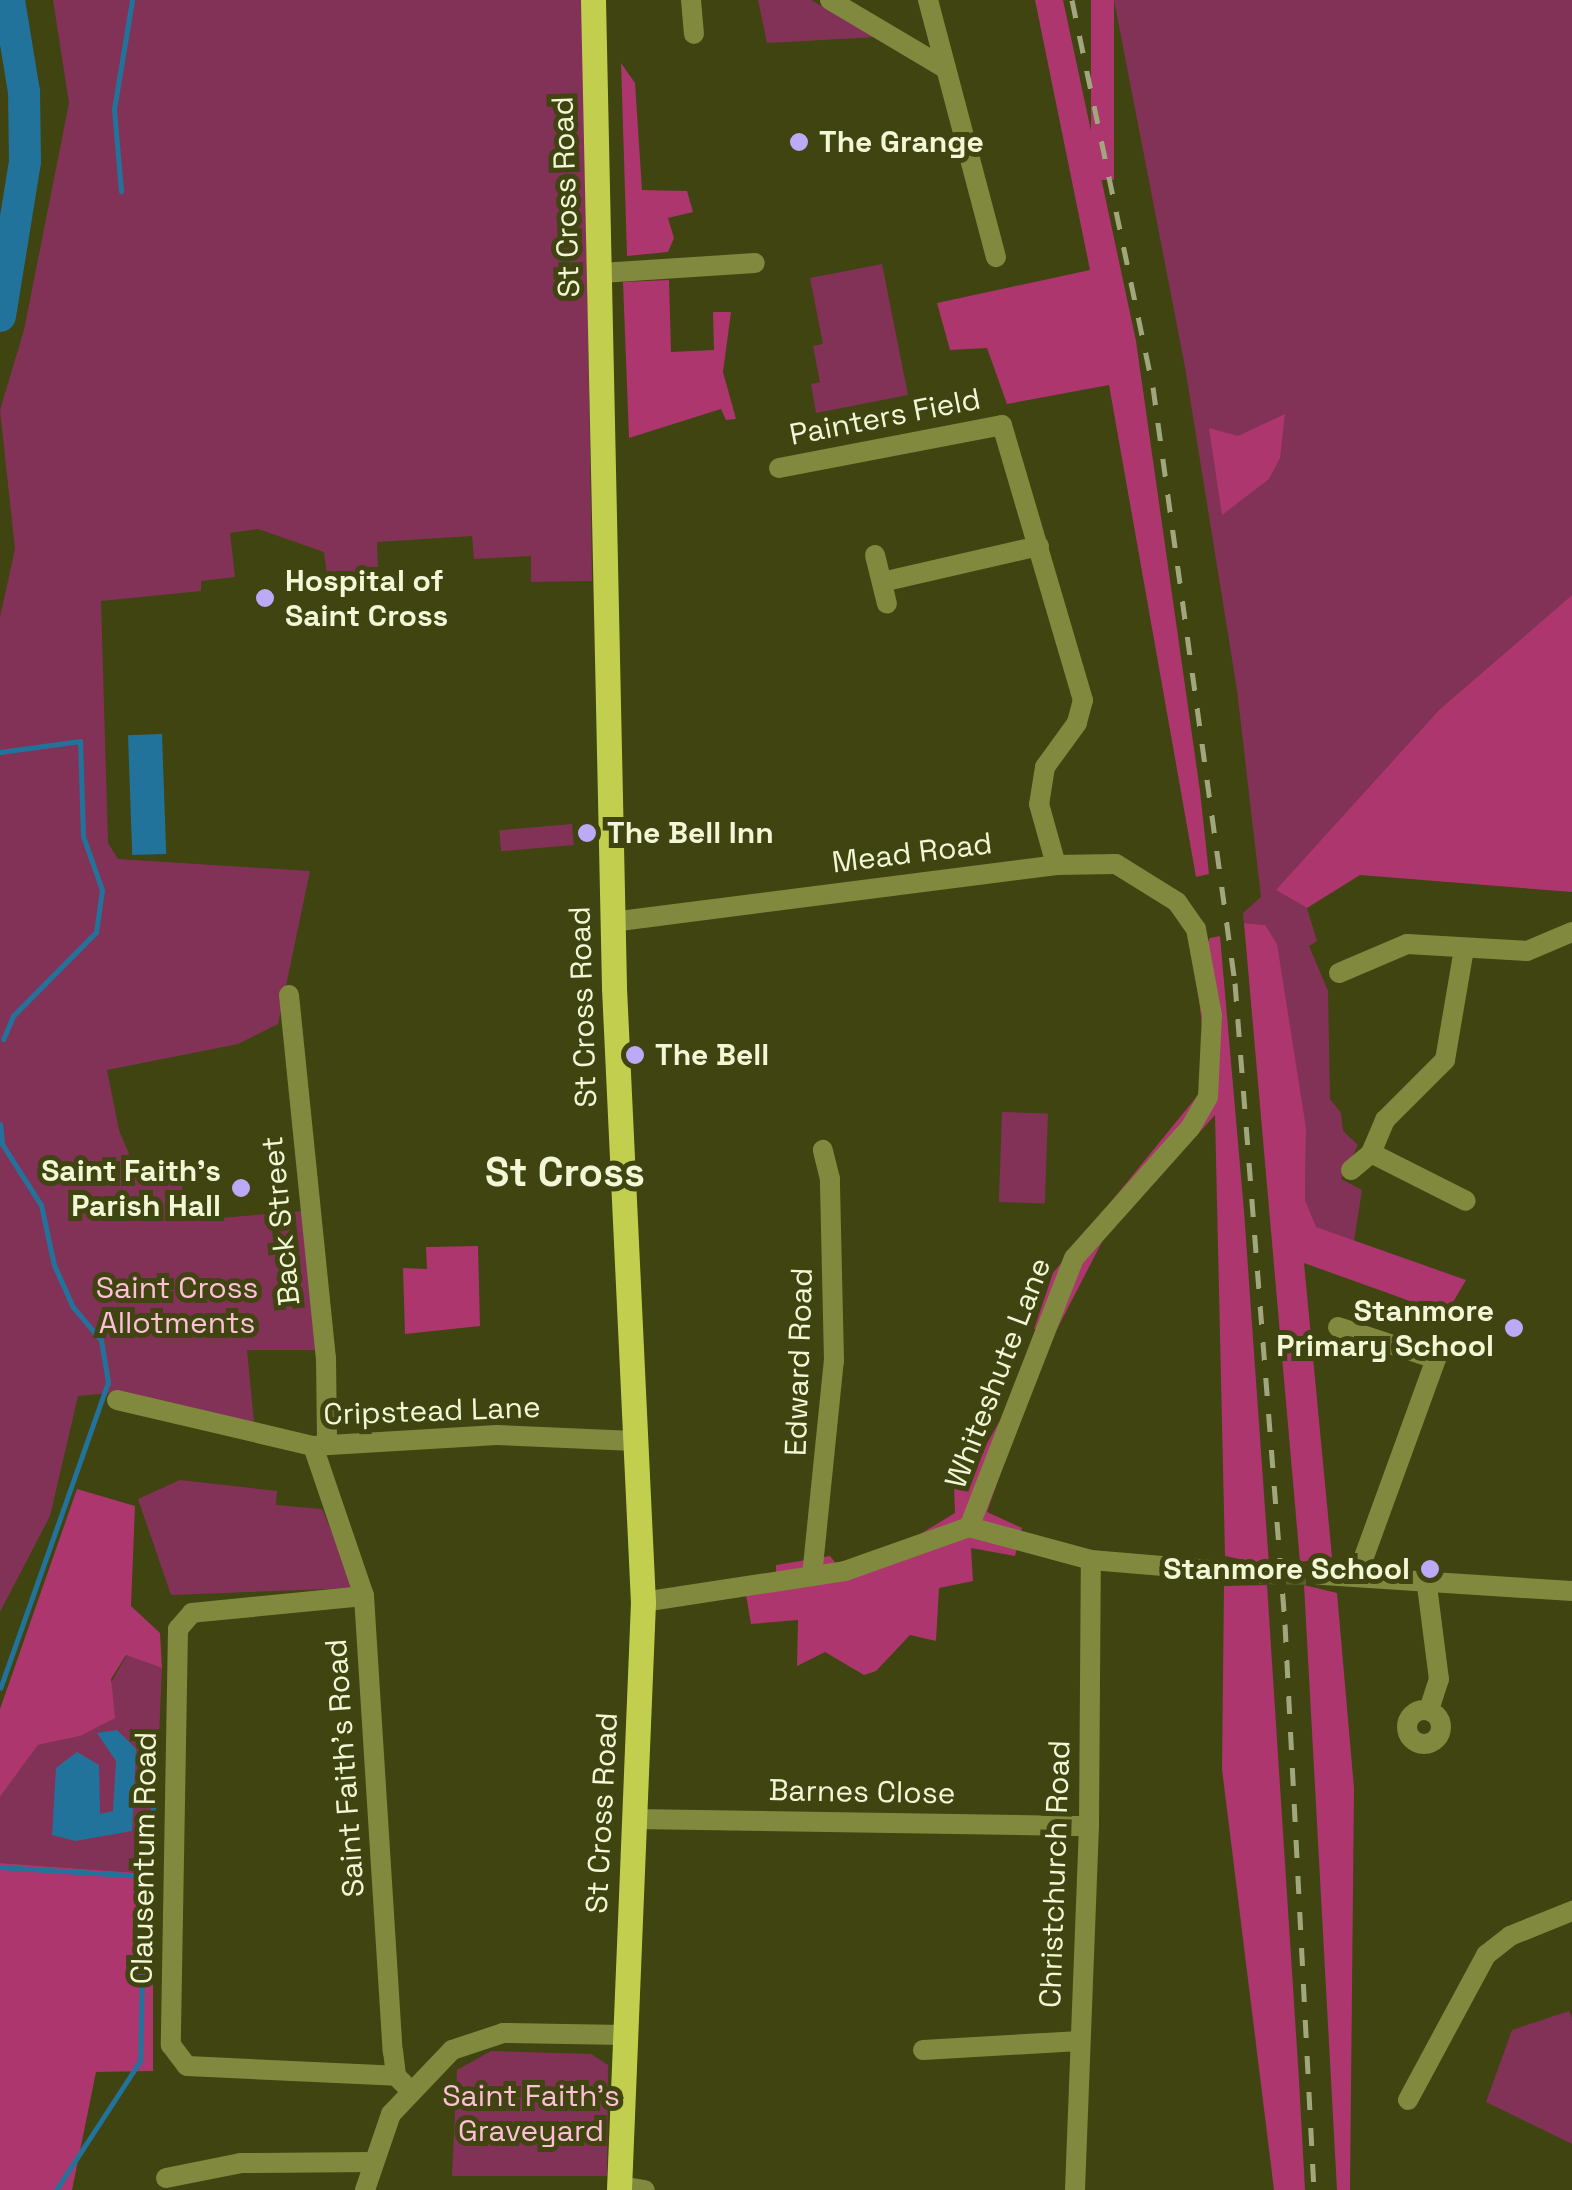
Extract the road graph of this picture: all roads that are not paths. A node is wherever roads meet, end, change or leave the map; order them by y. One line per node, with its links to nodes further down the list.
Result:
1 (592, 0): 9 (main road, St Cross Road)
2 (691, 0): 5 (street)
3 (830, 0): 6 (street)
4 (928, 0): 6 (street)
5 (694, 34)
6 (946, 69): 7 (street)
7 (996, 258)
8 (756, 264): 9 (street)
9 (600, 273): 16 (main road, St Cross Road)
10 (779, 468): 11 (street, Painters Field)
11 (1039, 546): 13 (street); 15 (street)
12 (875, 555): 13 (street)
13 (882, 582): 14 (street)
14 (888, 604)
15 (1056, 865): 16 (street, Mead Road); 17 (street, Mead Road)
16 (612, 922): 28 (main road, St Cross Road)
17 (1196, 930): 30 (street, Whiteshute Lane)
18 (1572, 932): 19 (street)
19 (1464, 949): 20 (street); 23 (street)
20 (1339, 973)
21 (289, 996): 29 (street, Back Street)
22 (822, 1150): 34 (street, Edward Road)
23 (1371, 1153): 24 (street); 25 (street)
24 (1351, 1170)
25 (1466, 1201)
26 (1338, 1327): 35 (street)
27 (117, 1400): 29 (street, Cripstead Lane)
28 (634, 1441): 29 (street, Cripstead Lane); 39 (main road, St Cross Road)
29 (320, 1444): 38 (street, Saint Faith's Road)
30 (969, 1527): 31 (street); 34 (street)
31 (1091, 1560): 32 (street); 42 (street, Christchurch Road)
32 (1256, 1574)
33 (1323, 1575): 35 (street)
34 (812, 1576): 39 (street)
35 (1357, 1576): 36 (street)
36 (1426, 1578): 37 (street); 40 (street)
37 (1572, 1592)
38 (364, 1596): 47 (street, Saint Faith's Road); 47 (street, Clausentum Road)
39 (643, 1602): 41 (main road, St Cross Road)
40 (1429, 1710)
41 (634, 1819): 42 (street, Barnes Close); 44 (main road, St Cross Road)
42 (1090, 1826): 45 (street, Christchurch Road)
43 (1572, 1911): 48 (street)
44 (624, 2035): 47 (street); 51 (main road, St Cross Road)
45 (1080, 2041): 46 (street); 54 (street, Christchurch Road)
46 (922, 2050)
47 (402, 2083): 49 (street)
48 (1408, 2100)
49 (374, 2162): 50 (street); 52 (street)
50 (166, 2178)
51 (619, 2188): 53 (street)
52 (365, 2190)
53 (645, 2190)
54 (1076, 2190)

